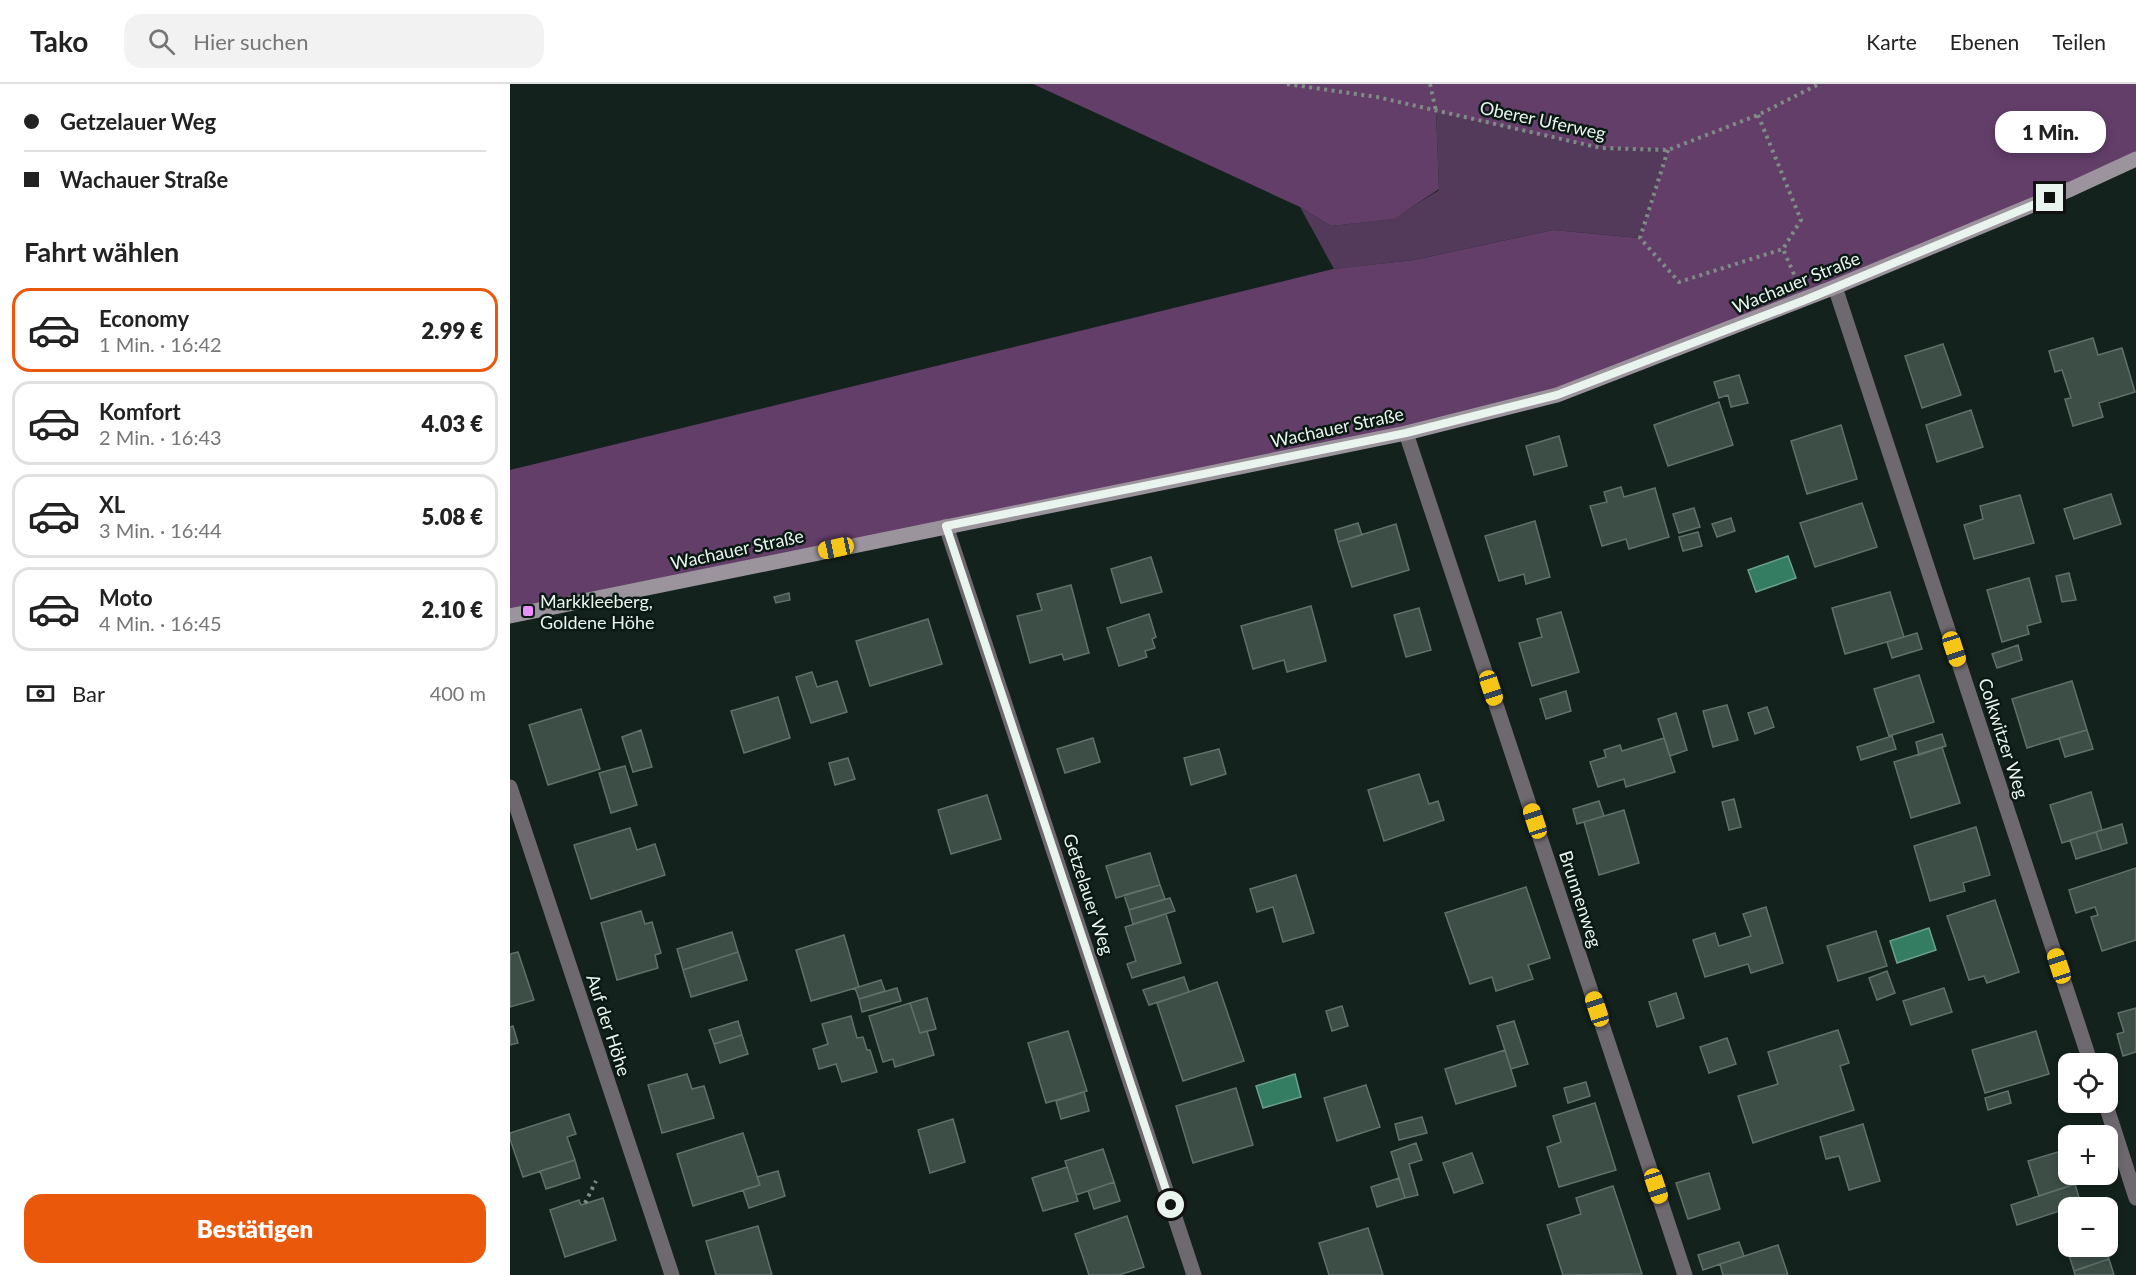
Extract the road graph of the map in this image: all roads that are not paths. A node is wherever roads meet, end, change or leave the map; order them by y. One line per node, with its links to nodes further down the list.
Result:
1 (2136, 159): 2 (main road, Wachauer Straße)
2 (1835, 287): 3 (main road, Wachauer Straße); 7 (street, Colkwitzer Weg)
3 (1406, 433): 4 (main road, Wachauer Straße); 12 (street, Brunnenweg)
4 (946, 526): 5 (main road, Wachauer Straße); 11 (street, Getzelauer Weg)
5 (510, 616)
6 (510, 787): 10 (street, Auf der Höhe)
7 (2087, 1053)
8 (2108, 1113): 9 (street)
9 (2136, 1198)
10 (672, 1275)
11 (1194, 1275)
12 (1685, 1275)

